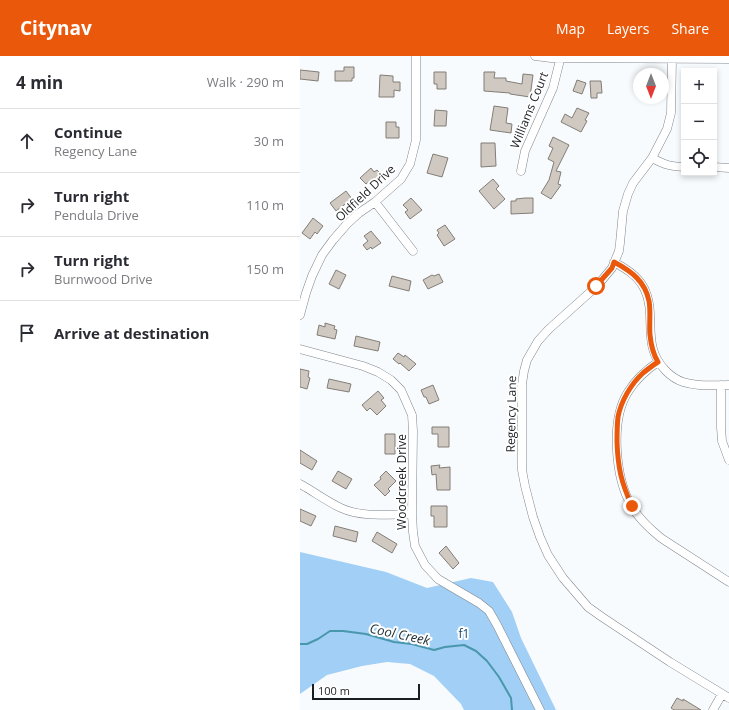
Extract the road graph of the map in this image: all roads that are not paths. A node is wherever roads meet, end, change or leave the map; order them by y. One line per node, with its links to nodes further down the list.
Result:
1 (416, 56): 11 (street, Oldfield Drive)
2 (535, 56): 3 (street)
3 (561, 57): 4 (street); 10 (street, Williams Court)
4 (672, 59): 5 (street); 6 (street, Regency Lane)
5 (729, 59)
6 (652, 158): 7 (street); 13 (street, Regency Lane)
7 (681, 167)
8 (717, 168): 9 (street)
9 (729, 168)
10 (522, 171)
11 (375, 202): 12 (street); 14 (street, Oldfield Drive)
12 (413, 251)
13 (614, 262): 16 (street); 22 (street, Regency Lane)
14 (300, 315)
15 (300, 349): 20 (street, Woodcreek Drive)
16 (658, 362): 17 (street); 21 (street)
17 (725, 385): 18 (street)
18 (729, 460)
19 (300, 484): 20 (street)
20 (412, 514): 23 (street, Woodcreek Drive)
21 (729, 582)
22 (726, 696): 24 (street)
23 (540, 710)
24 (713, 710)

